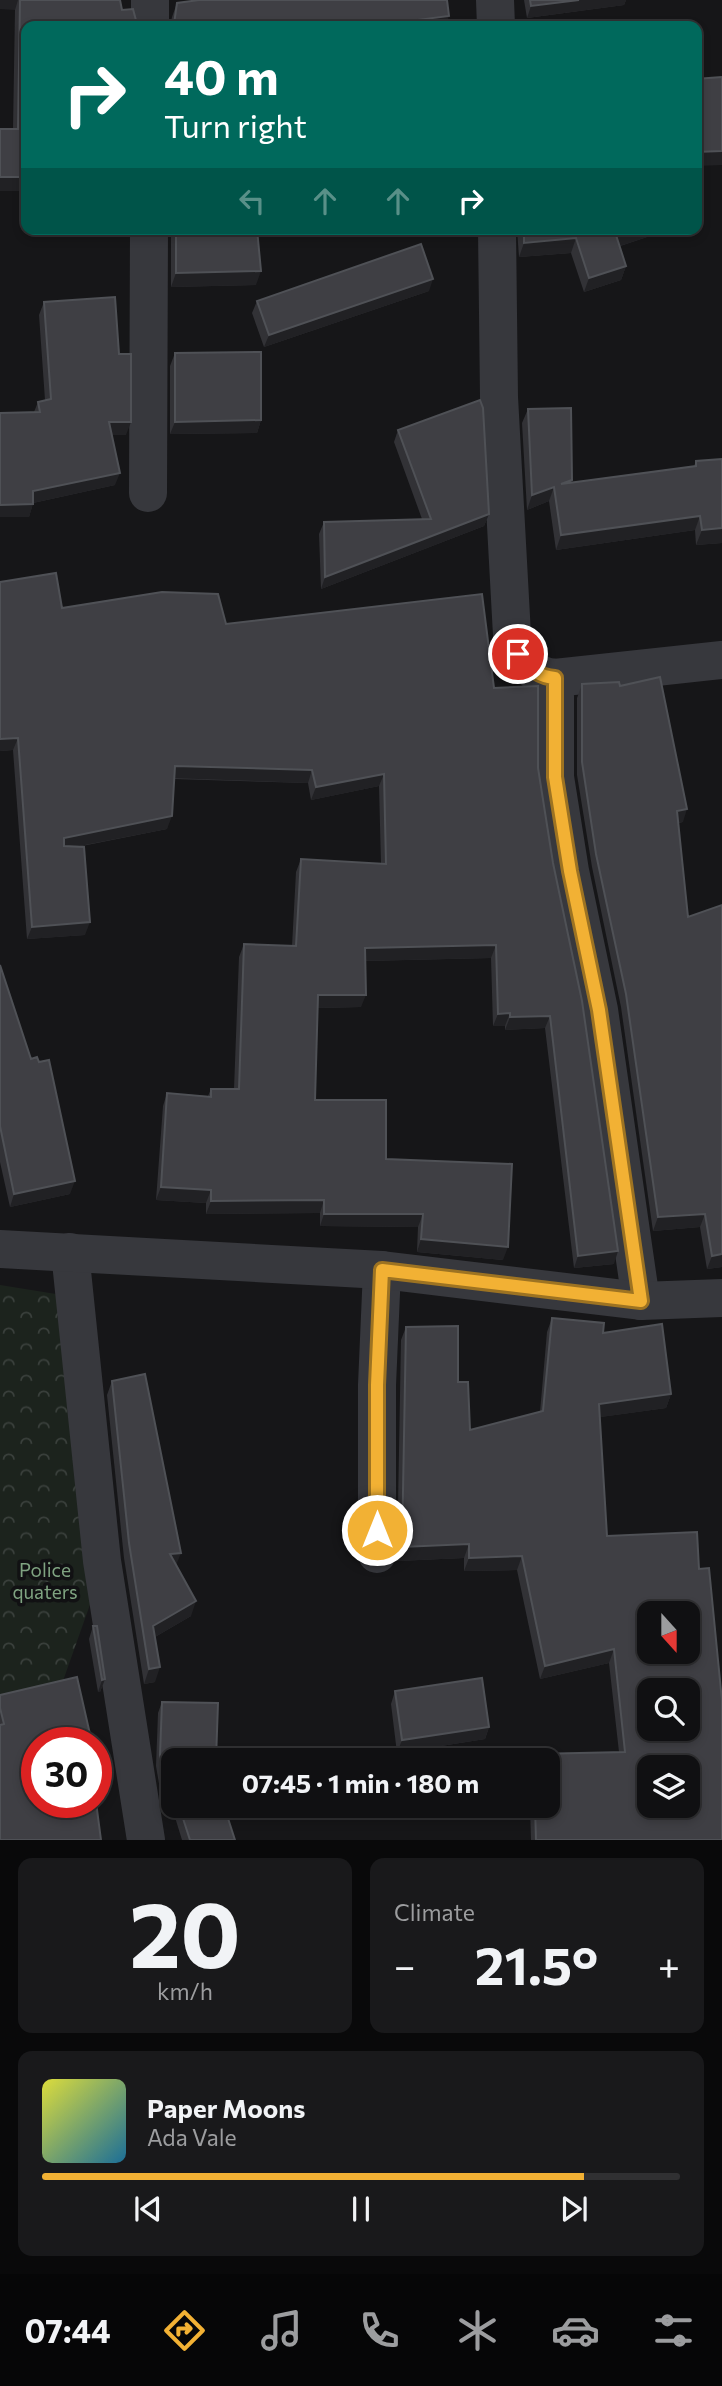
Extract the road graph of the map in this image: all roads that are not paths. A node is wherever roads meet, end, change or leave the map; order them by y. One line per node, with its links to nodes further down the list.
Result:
1 (150, 0): 3 (street)
2 (495, 0): 4 (street)
3 (150, 21)
4 (496, 21)
5 (149, 235): 7 (street)
6 (498, 235): 9 (street)
7 (148, 493)
8 (722, 660): 9 (street)
9 (555, 678): 14 (street)
10 (0, 1249): 11 (street)
11 (70, 1252): 12 (street); 16 (street)
12 (382, 1270): 14 (street); 15 (street)
13 (722, 1298): 14 (street)
14 (641, 1301)
15 (377, 1554)
16 (146, 1840)

